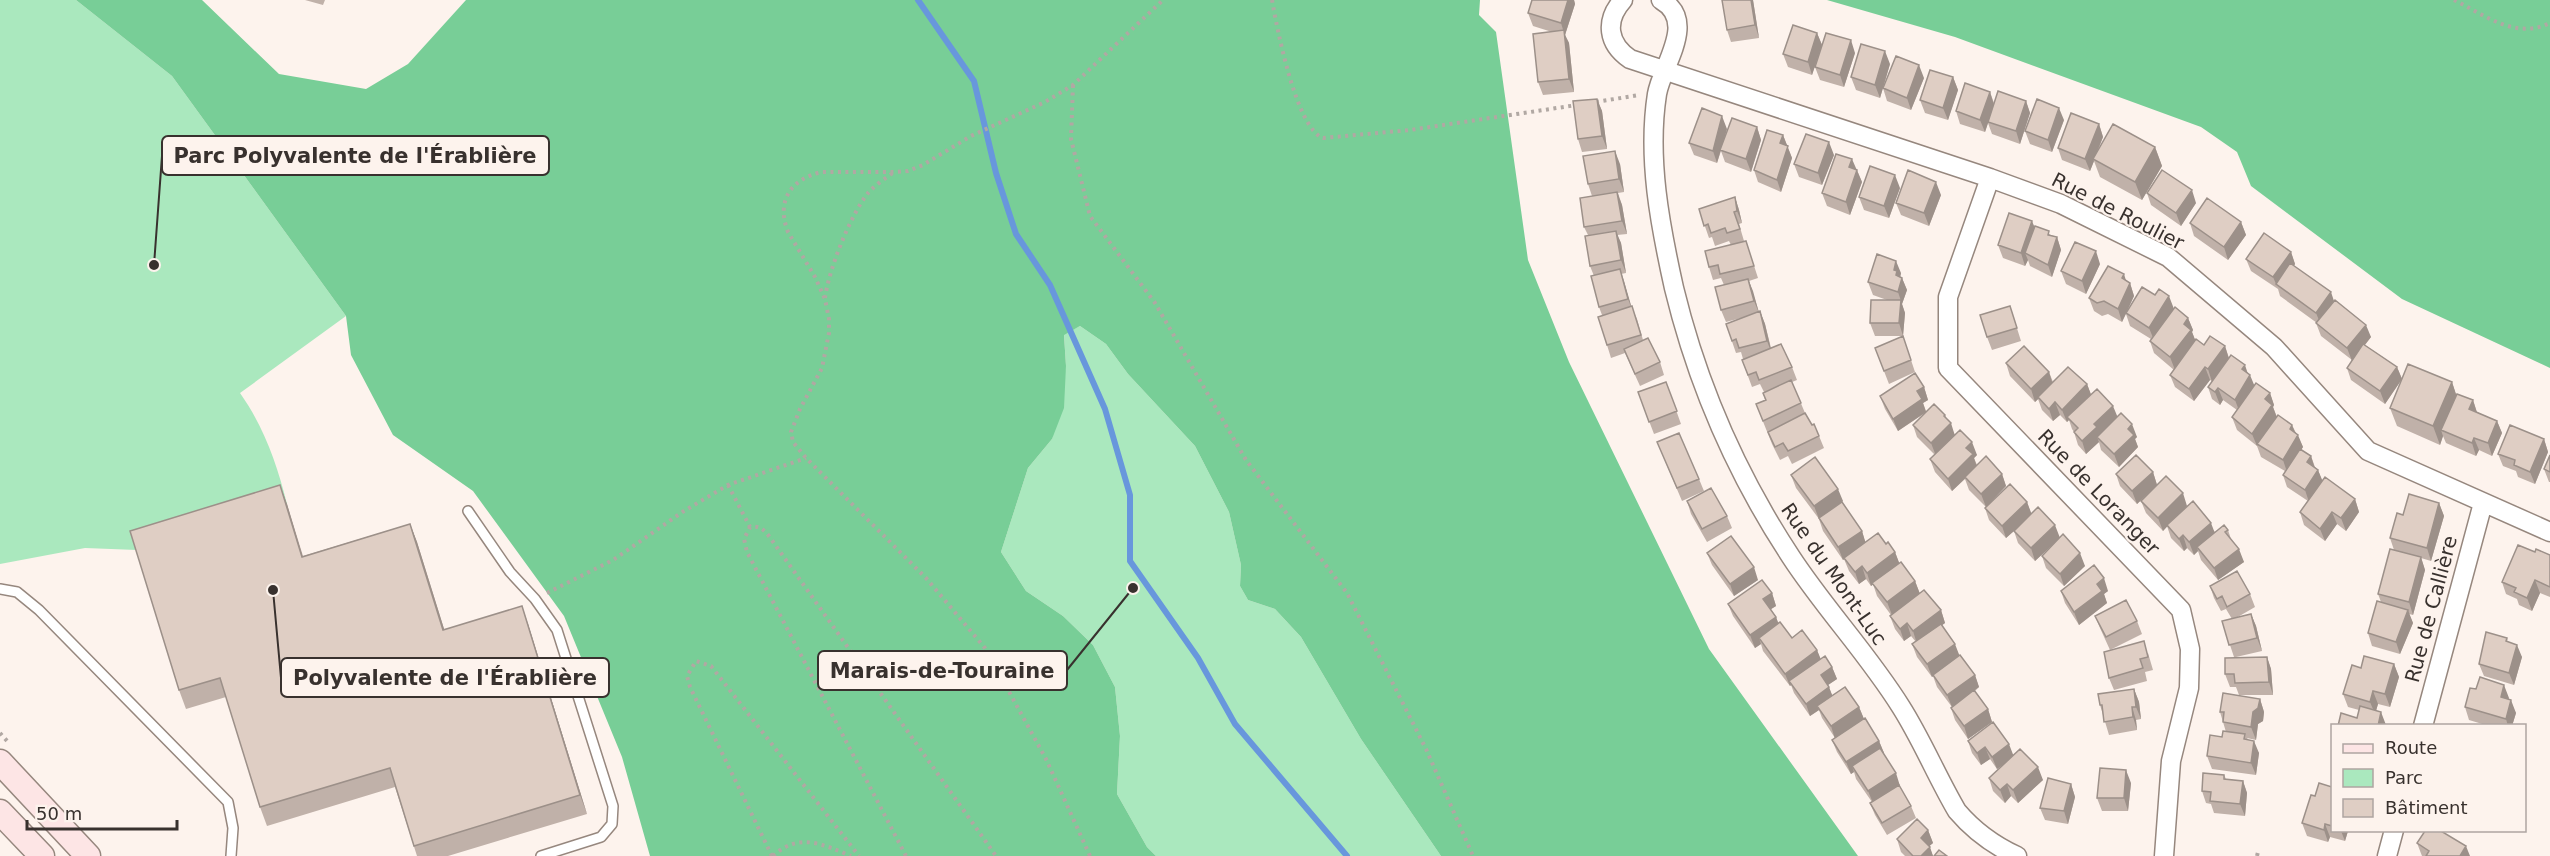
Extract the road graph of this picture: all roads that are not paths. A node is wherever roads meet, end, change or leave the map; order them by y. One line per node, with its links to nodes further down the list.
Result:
1 (1623, 0): 3 (street)
2 (1661, 0): 3 (street, Rue du Mont-Luc)
3 (1665, 69): 4 (street, Rue de Roulier); 17 (street, Rue du Mont-Luc)
4 (1990, 178): 5 (street, Rue de Roulier); 18 (street, Rue de Loranger)
5 (2484, 503): 7 (street, Rue de Roulier); 9 (street, Rue de Callière)
6 (468, 511): 16 (lane)
7 (2550, 532)
8 (0, 589): 15 (lane)
9 (2423, 724)
10 (0, 762): 14 (street)
11 (2, 817): 13 (street)
12 (2394, 832): 19 (street)
13 (42, 856)
14 (88, 856)
15 (231, 856)
16 (541, 856)
17 (2016, 856)
18 (2164, 856)
19 (2387, 856)

